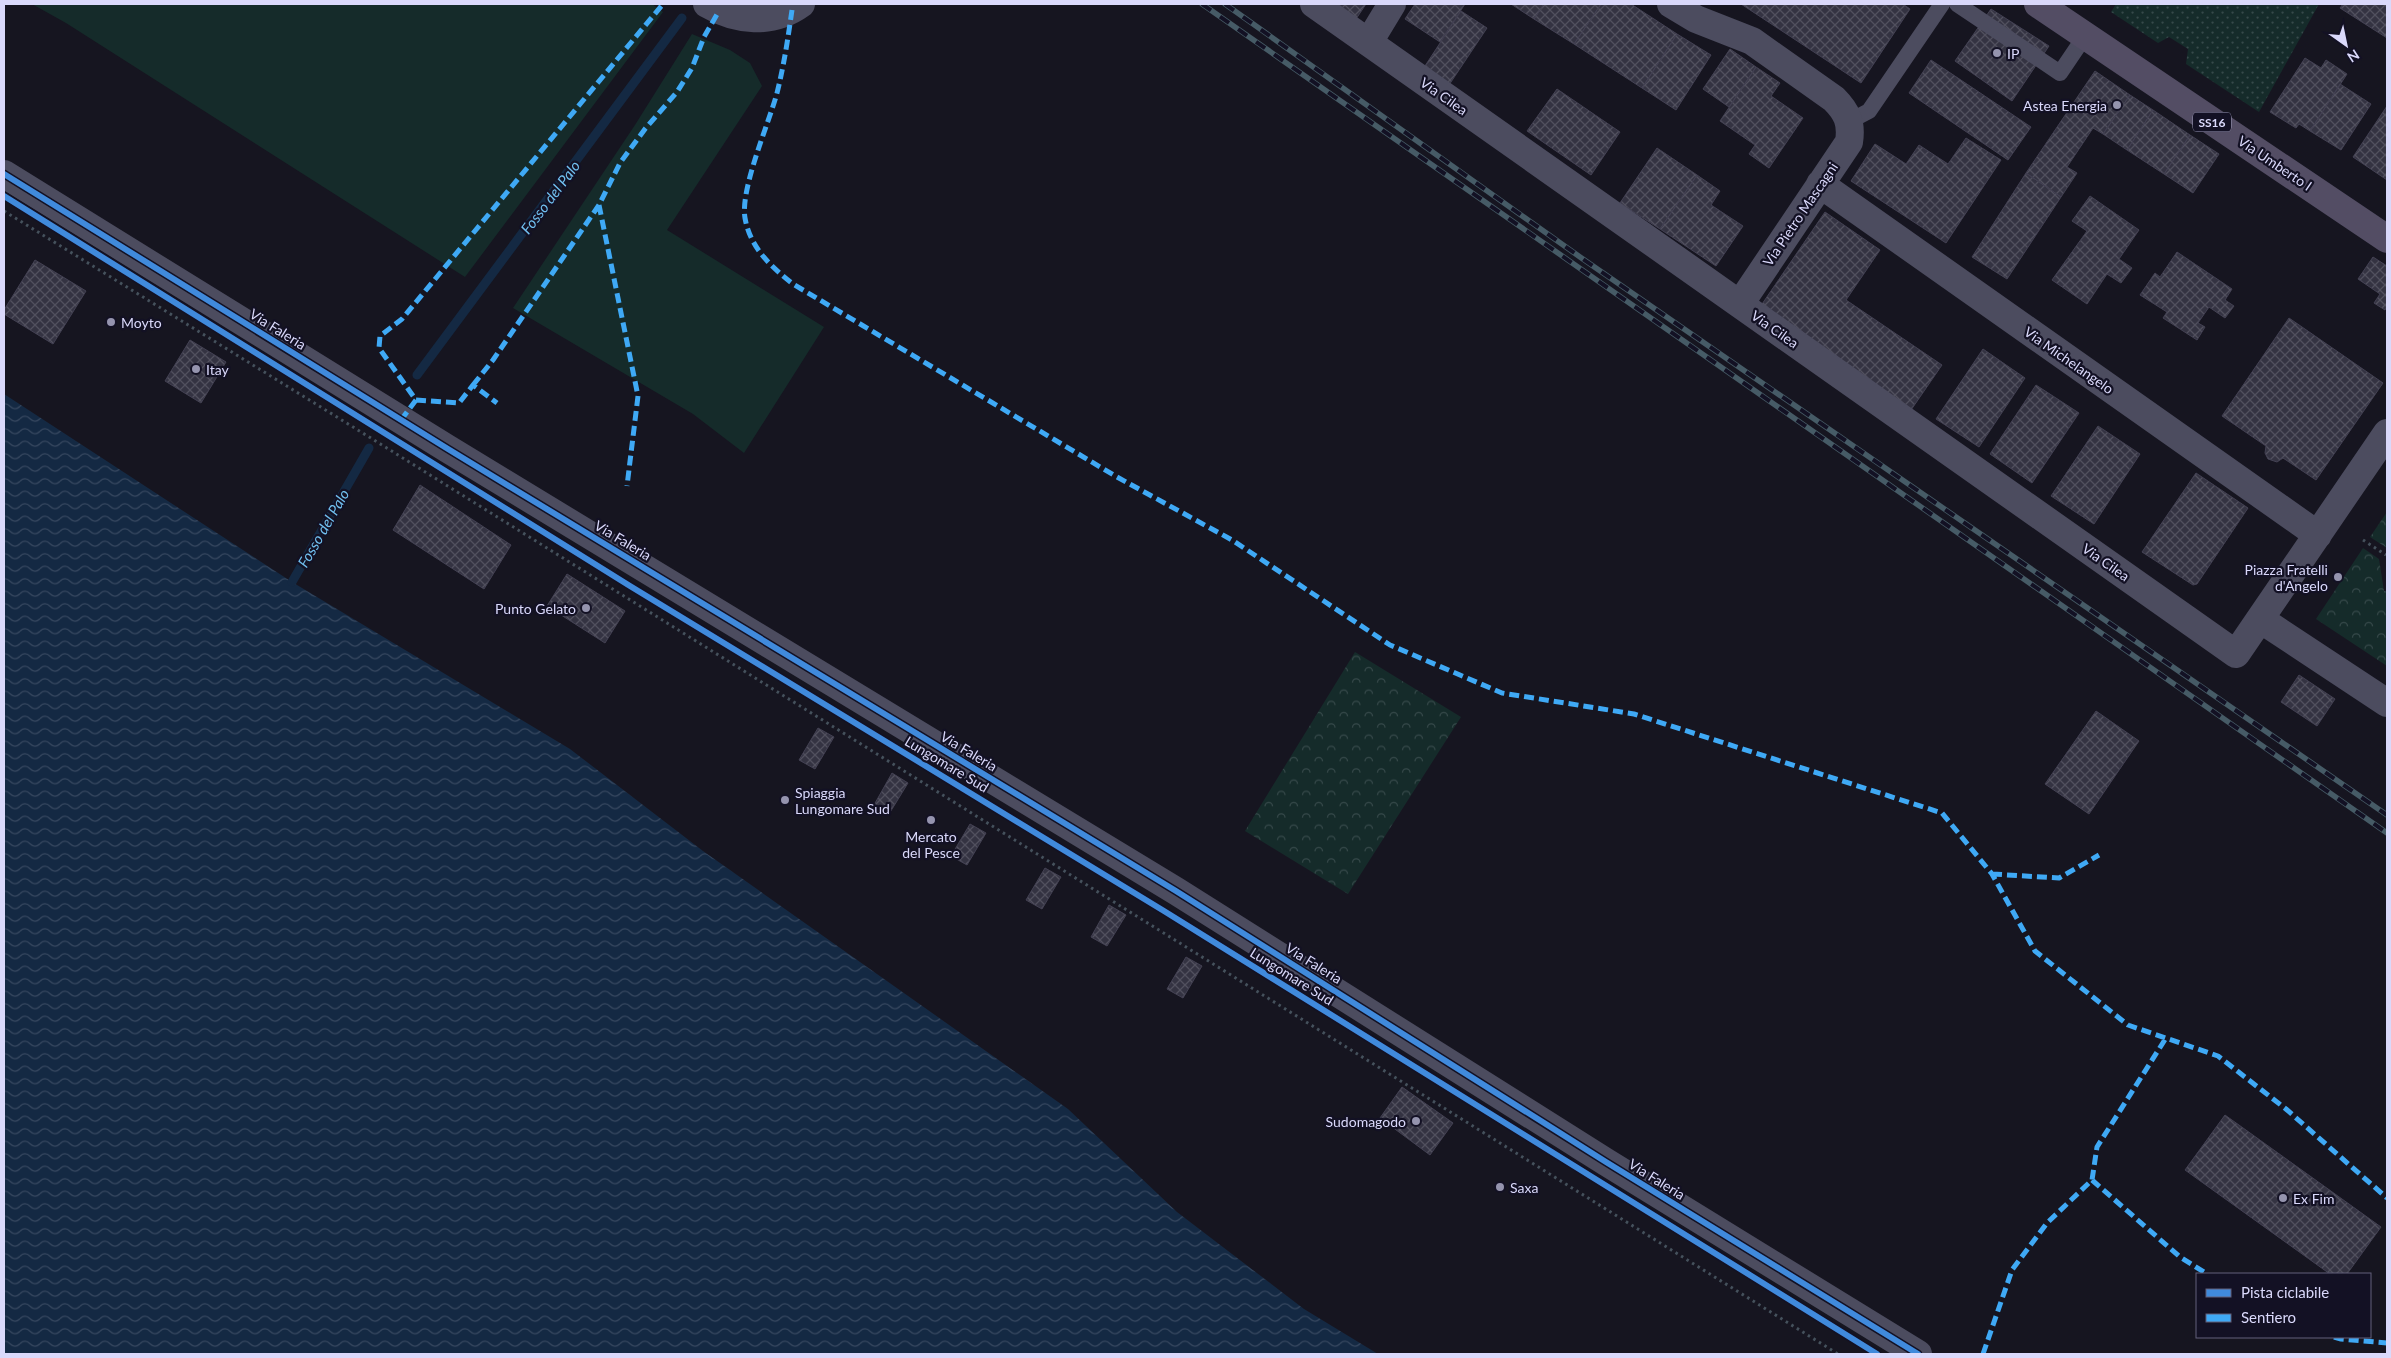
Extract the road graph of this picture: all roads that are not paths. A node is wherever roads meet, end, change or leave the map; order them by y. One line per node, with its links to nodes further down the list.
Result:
1 (708, 4): 2 (street)
2 (801, 4)
3 (1314, 4): 10 (street, Via Cilea)
4 (1392, 4): 10 (street)
5 (1671, 4): 11 (street)
6 (1942, 4): 11 (lane)
7 (1957, 4): 9 (lane)
8 (2038, 4): 9 (main road, Via Umberto I / SS16)
9 (2086, 36): 14 (main road, Via Umberto I / SS16)
10 (1368, 42): 15 (street, Via Cilea)
11 (1850, 121): 13 (street, Via Pietro Mascagni)
12 (4, 174): 20 (street, Via Faleria)
13 (1820, 184): 15 (street, Via Pietro Mascagni); 17 (street, Via Michelangelo)
14 (2387, 239)
15 (1740, 304): 18 (street, Via Cilea)
16 (2387, 433): 17 (street)
17 (2318, 535): 18 (street)
18 (2260, 619): 19 (street)
19 (2387, 703)
20 (1918, 1354)

